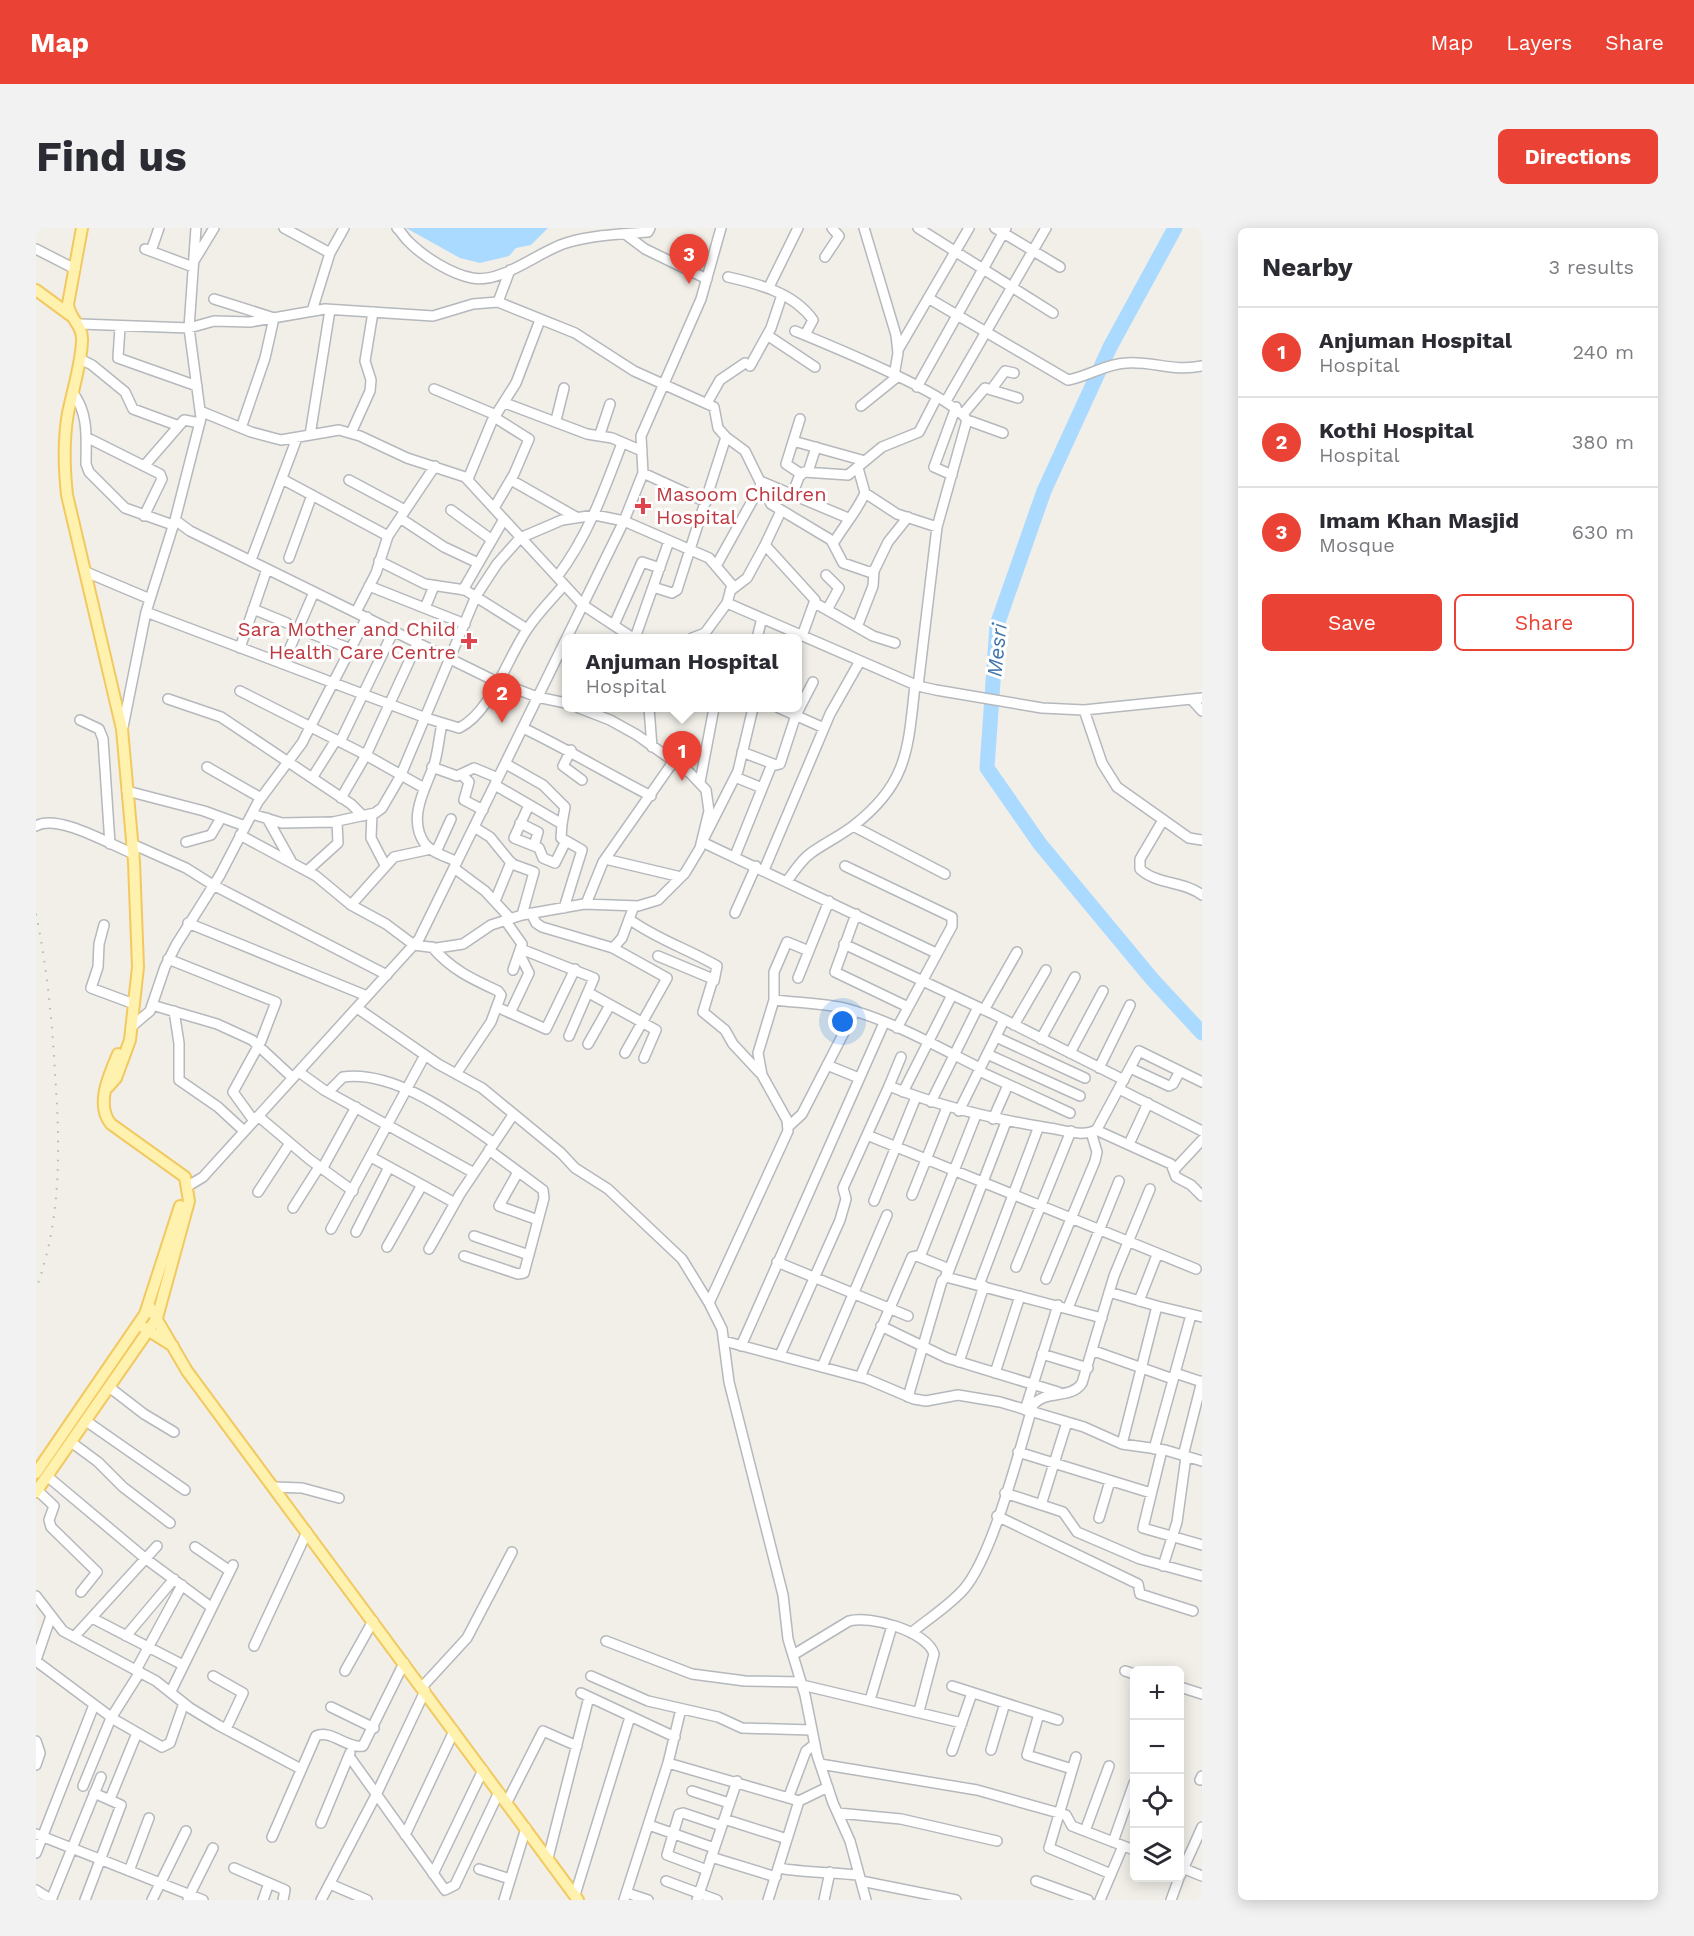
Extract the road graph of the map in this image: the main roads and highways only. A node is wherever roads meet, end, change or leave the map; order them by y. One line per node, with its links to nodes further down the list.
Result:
1 (82, 228): 3 (main road)
2 (36, 290): 3 (main road)
3 (70, 315): 4 (main road)
4 (187, 1189): 5 (main road); 6 (main road)
5 (149, 1306): 6 (main road); 7 (main road)
6 (157, 1318): 7 (main road); 8 (main road)
7 (144, 1328): 8 (main road); 9 (main road); 9 (main road)
8 (173, 1346): 11 (main road)
9 (41, 1475): 10 (main road)
10 (37, 1491)
11 (576, 1897)

